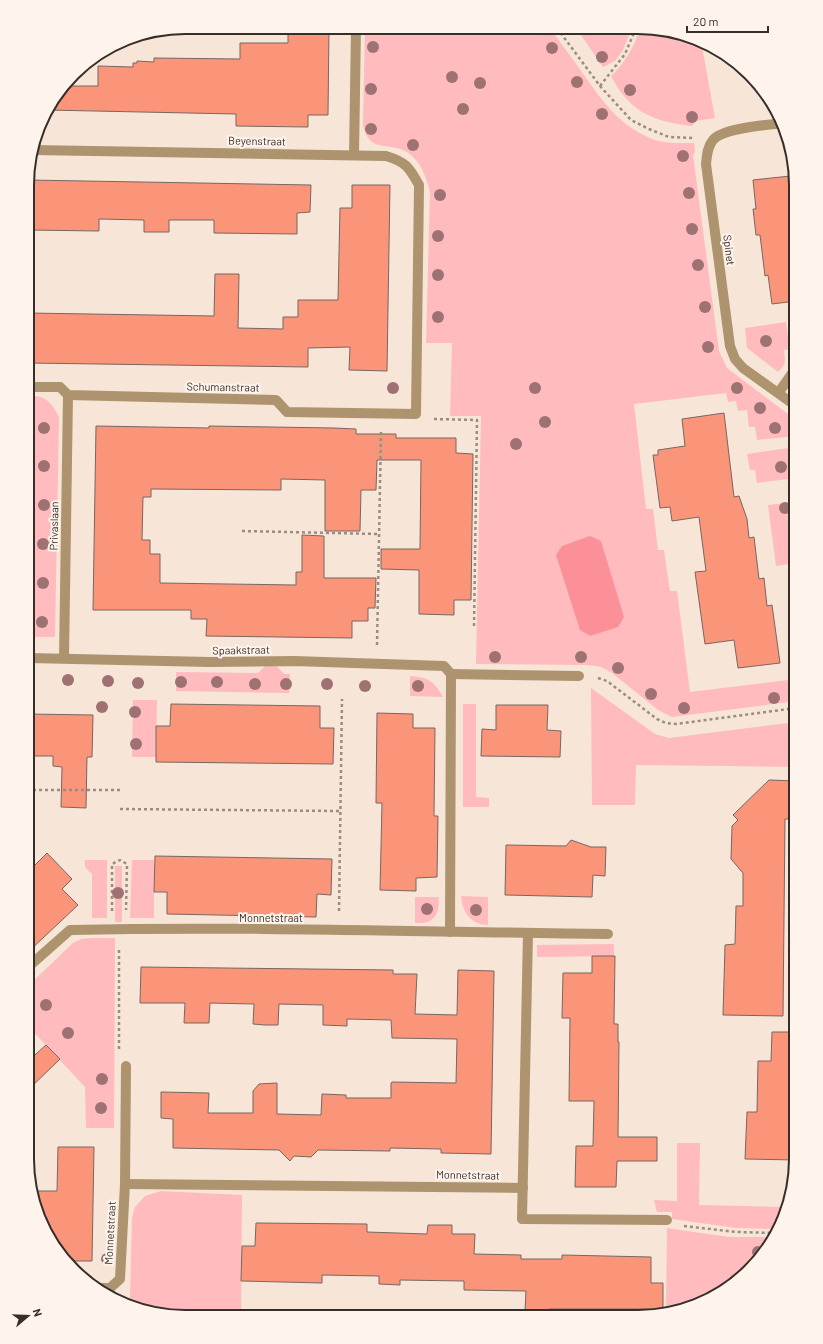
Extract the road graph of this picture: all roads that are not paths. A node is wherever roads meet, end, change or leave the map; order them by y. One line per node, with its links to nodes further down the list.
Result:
1 (356, 34): 4 (street)
2 (776, 124): 7 (street, Spinet)
3 (38, 150): 4 (street, Beyenstraat)
4 (354, 155): 8 (street, Schumanstraat)
5 (789, 378): 7 (street)
6 (34, 387): 8 (street, Schumanstraat)
7 (779, 392): 9 (street, Spinet)
8 (68, 395): 11 (street, Privaslaan)
9 (789, 400)
10 (34, 658): 11 (street, Spaakstraat)
11 (64, 658): 12 (street, Spaakstraat)
12 (451, 674): 13 (street, Spaakstraat); 14 (street)
13 (579, 676)
14 (450, 932): 15 (street, Monnetstraat); 17 (street, Monnetstraat)
15 (528, 933): 16 (street, Monnetstraat); 20 (street)
16 (608, 934)
17 (34, 962)
18 (126, 1066): 19 (street, Monnetstraat)
19 (125, 1184): 20 (street, Monnetstraat); 22 (street, Monnetstraat)
20 (523, 1188): 21 (street)
21 (667, 1220)
22 (106, 1288)

